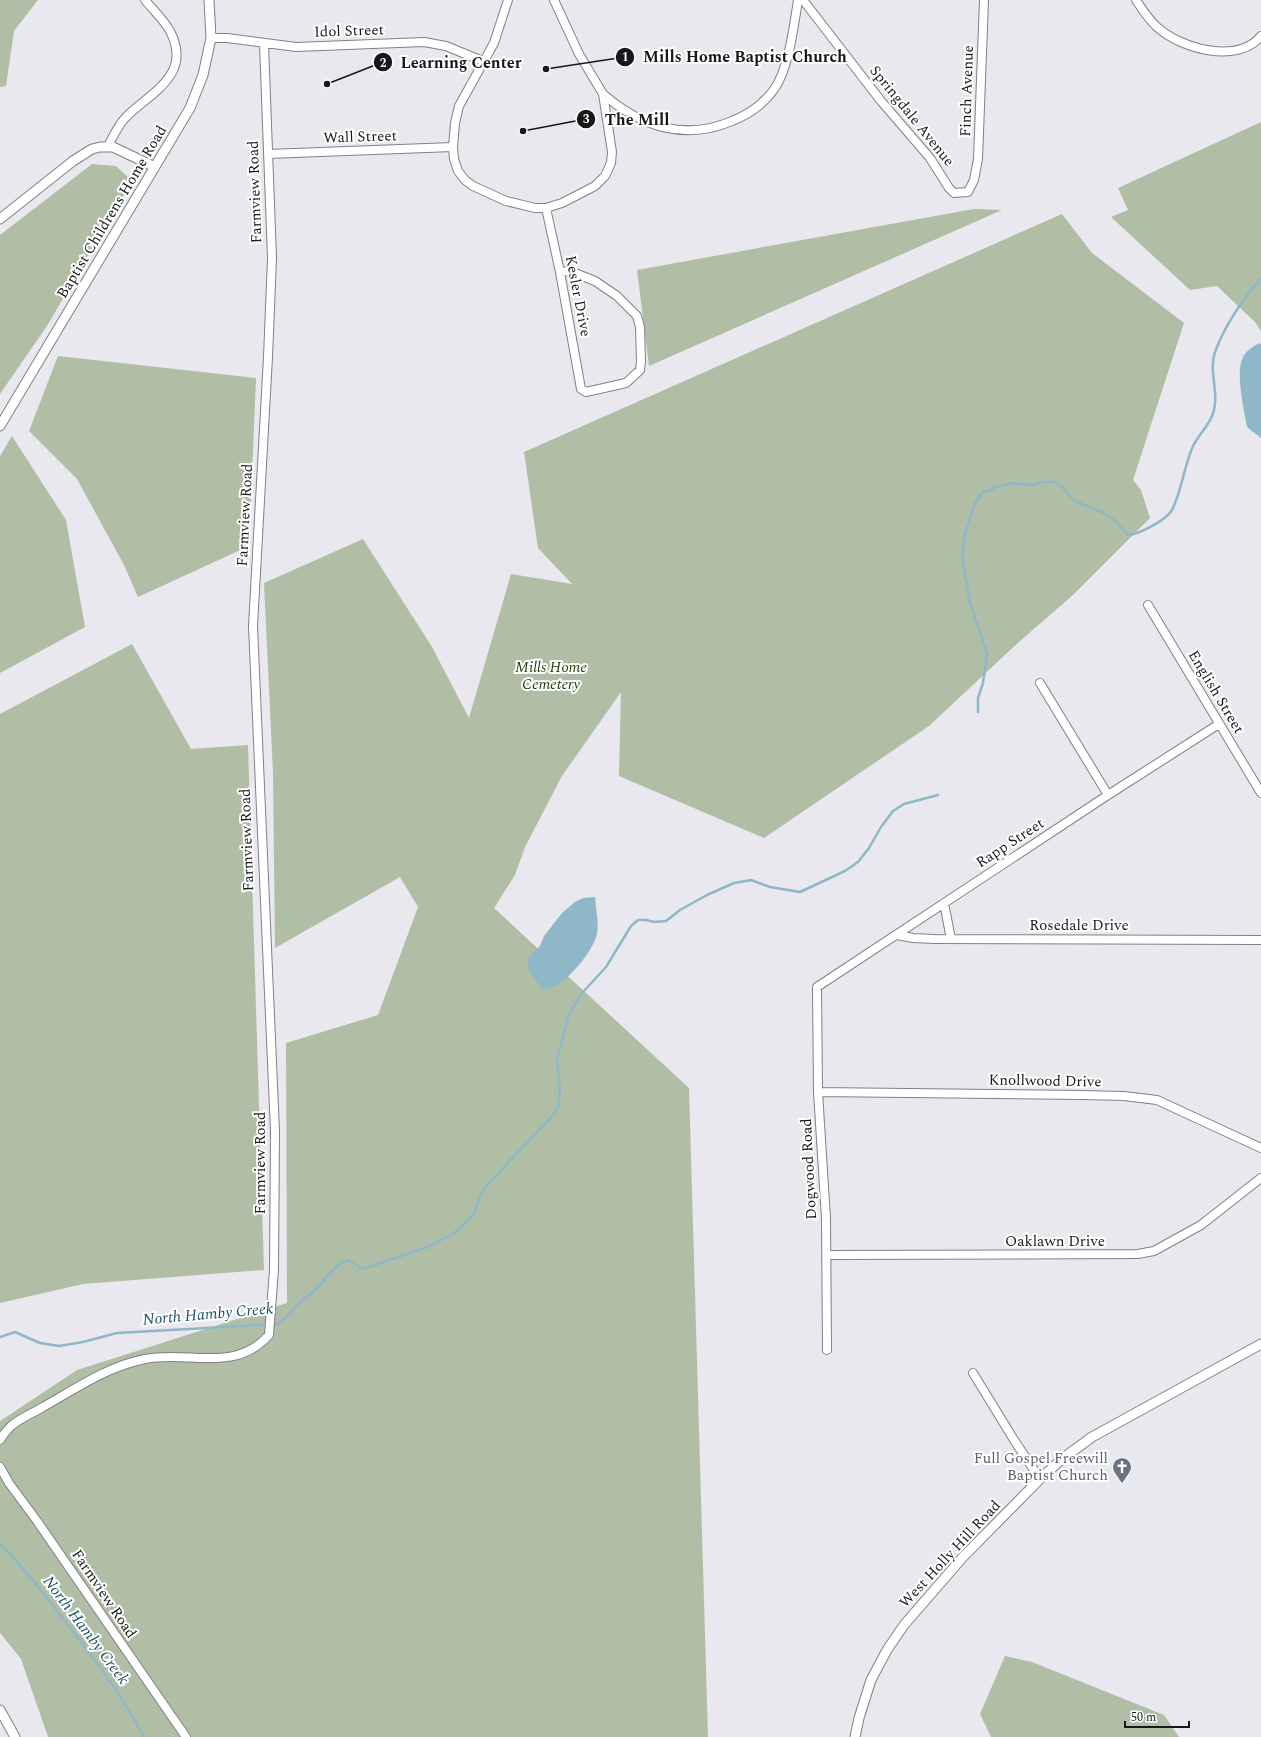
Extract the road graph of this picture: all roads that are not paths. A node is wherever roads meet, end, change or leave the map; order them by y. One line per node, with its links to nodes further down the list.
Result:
1 (145, 0): 14 (street)
2 (209, 0): 10 (street, Baptist Childrens Home Road)
3 (508, 0): 12 (street)
4 (554, 0): 13 (street)
5 (798, 0): 13 (street)
6 (803, 0): 18 (street, Springdale Avenue)
7 (984, 0): 18 (street, Finch Avenue)
8 (1136, 0): 9 (street)
9 (1261, 36)
10 (211, 38): 11 (street, Idol Street); 17 (street, Baptist Childrens Home Road)
11 (264, 44): 12 (street, Idol Street); 16 (street, Farmview Road)
12 (485, 62): 15 (street)
13 (603, 94): 19 (street)
14 (108, 146): 17 (street); 20 (street)
15 (453, 147): 16 (street, Wall Street); 19 (street)
16 (268, 154): 40 (street, Farmview Road)
17 (155, 167): 22 (street, Baptist Childrens Home Road)
18 (954, 193)
19 (546, 208): 21 (street, Kesler Drive)
20 (0, 219)
21 (560, 272): 21 (street, Kesler Drive)
22 (0, 426)
23 (1148, 605): 25 (street, English Street)
24 (1040, 683): 27 (street)
25 (1219, 724): 26 (street, English Street); 27 (street, Rapp Street)
26 (1261, 793)
27 (1108, 795): 28 (street, Rapp Street)
28 (944, 903): 29 (street, Rapp Street); 30 (street)
29 (897, 935): 30 (street, Rosedale Drive); 32 (street, Rapp Street)
30 (951, 939): 31 (street, Rosedale Drive)
31 (1261, 940)
32 (817, 987): 33 (street, Dogwood Road)
33 (818, 1092): 34 (street, Knollwood Drive); 36 (street, Dogwood Road)
34 (1261, 1148)
35 (1261, 1178): 36 (street, Oaklawn Drive)
36 (827, 1255): 38 (street, Dogwood Road)
37 (1261, 1344): 42 (street, West Holly Hill Road)
38 (827, 1350)
39 (973, 1373): 42 (street)
40 (0, 1440)
41 (0, 1467): 45 (street, Farmview Road)
42 (1040, 1478): 46 (street, West Holly Hill Road)
43 (0, 1710): 44 (street)
44 (15, 1737)
45 (186, 1737)
46 (855, 1737)

